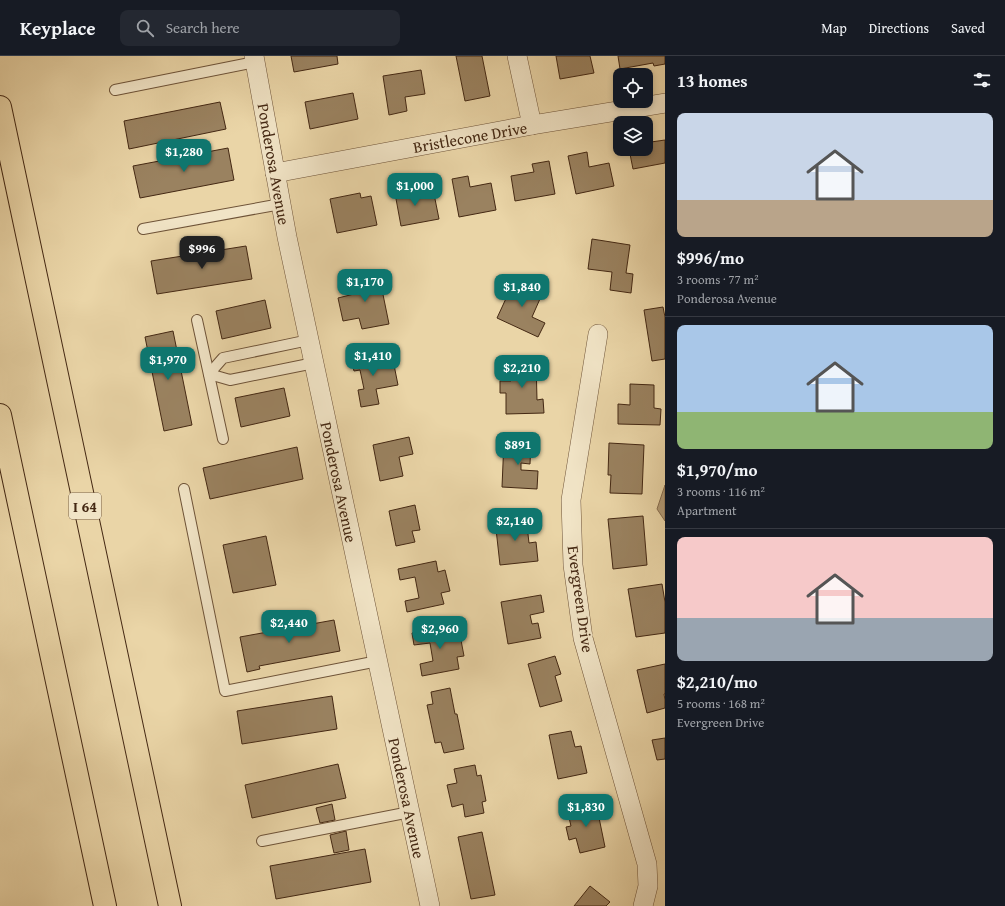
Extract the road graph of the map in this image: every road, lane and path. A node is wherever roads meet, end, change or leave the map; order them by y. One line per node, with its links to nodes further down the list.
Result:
1 (517, 56): 6 (street)
2 (254, 59): 3 (lane); 7 (street, Ponderosa Avenue)
3 (115, 90)
4 (665, 103): 6 (street, Bristlecone Drive)
5 (0, 107): 22 (highway, I 64)
6 (532, 125): 7 (street, Bristlecone Drive)
7 (275, 173): 8 (street, Ponderosa Avenue)
8 (281, 204): 9 (lane); 12 (street, Ponderosa Avenue)
9 (143, 229)
10 (197, 320): 14 (lane)
11 (598, 334): 24 (street, Evergreen Drive)
12 (309, 340): 13 (street, Ponderosa Avenue); 14 (lane)
13 (314, 363): 14 (lane); 18 (street, Ponderosa Avenue)
14 (209, 374): 16 (lane)
15 (0, 415): 21 (highway)
16 (223, 439)
17 (184, 489): 18 (lane)
18 (378, 661): 19 (street, Ponderosa Avenue)
19 (410, 812): 20 (lane); 23 (street, Ponderosa Avenue)
20 (262, 841)
21 (105, 906)
22 (170, 906)
23 (430, 906)
24 (643, 906)

